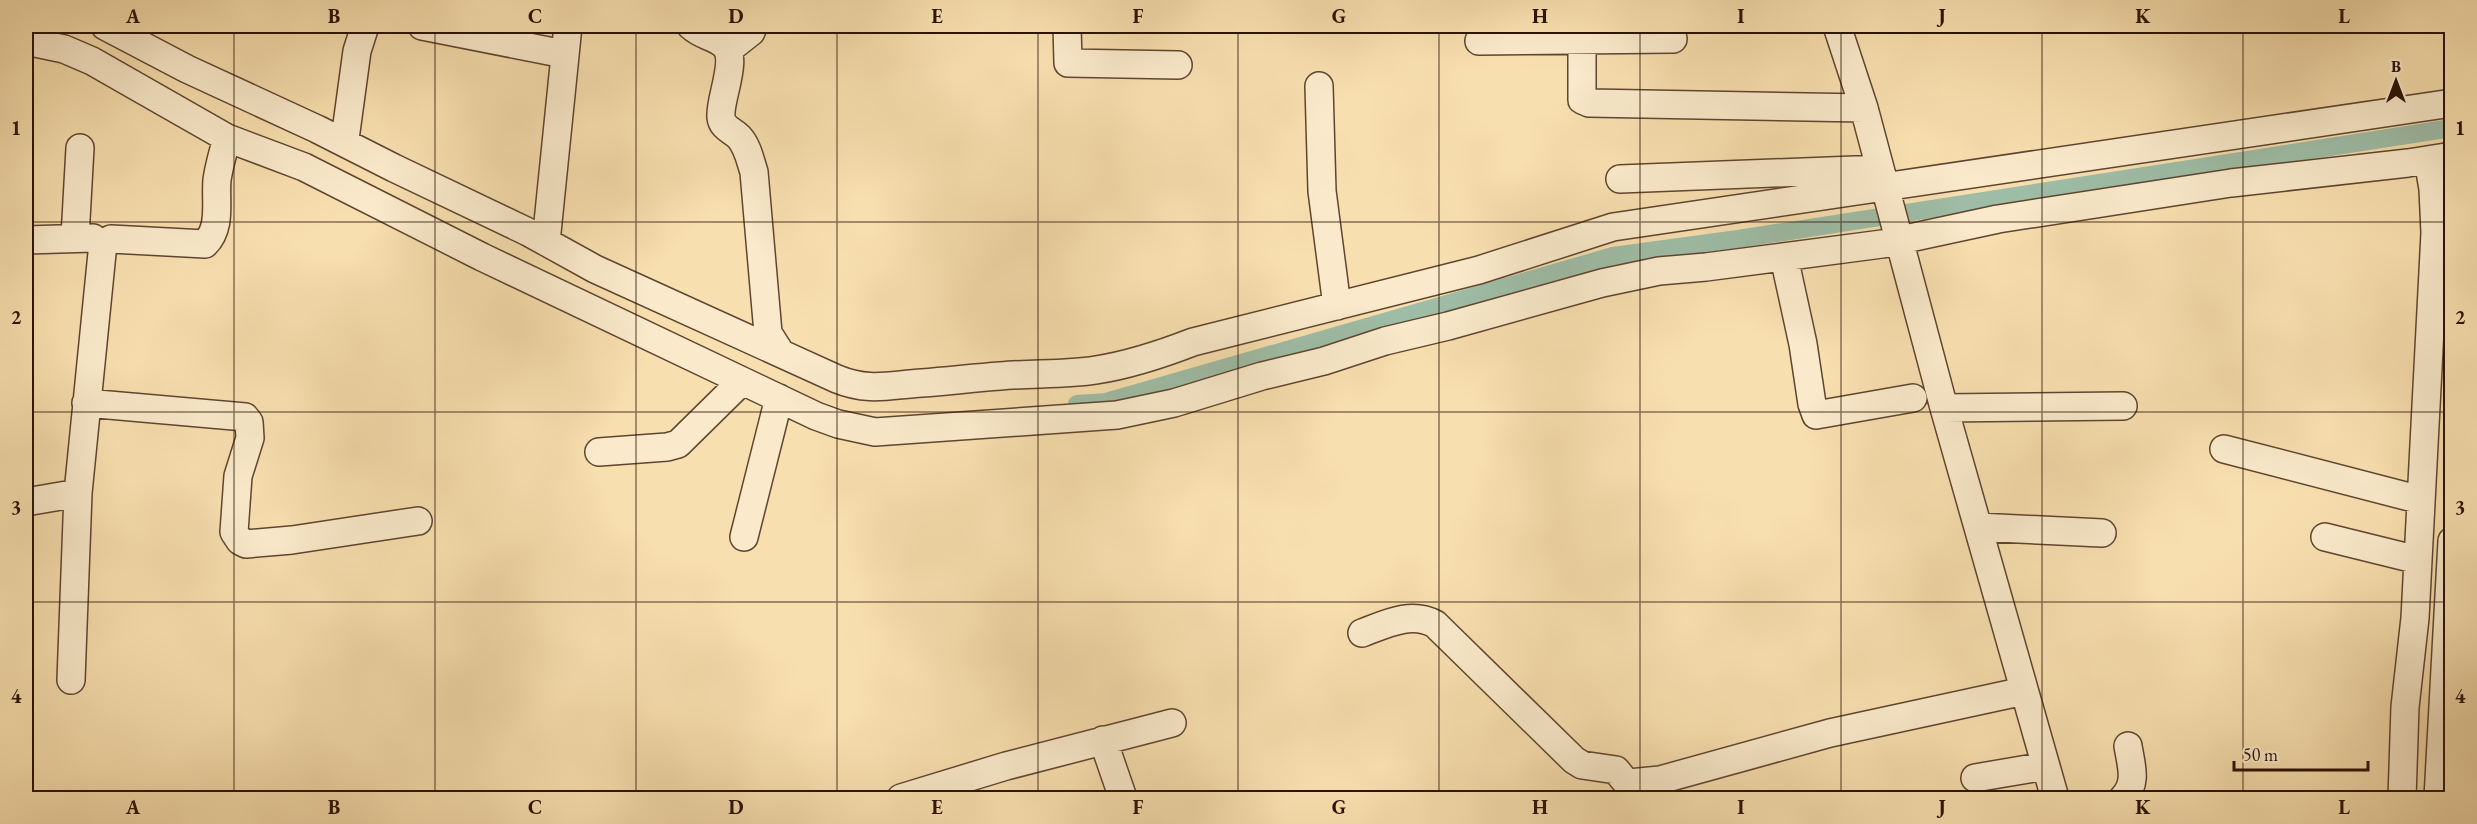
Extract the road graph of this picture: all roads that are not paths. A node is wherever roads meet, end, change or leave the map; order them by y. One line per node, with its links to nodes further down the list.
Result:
1 (105, 26): 20 (street)
2 (365, 26): 20 (street)
3 (422, 26): 14 (street)
4 (568, 26): 14 (street)
5 (691, 26): 13 (street)
6 (753, 26): 13 (street)
7 (1067, 26): 15 (street)
8 (1837, 26): 18 (street)
9 (1582, 39): 10 (street); 12 (street); 18 (street)
10 (1673, 39)
11 (26, 41): 19 (street)
12 (1479, 41)
13 (728, 50): 32 (street)
14 (564, 54): 29 (street)
15 (1178, 65)
16 (1319, 86): 31 (street)
17 (2451, 103): 24 (street)
18 (1864, 108): 24 (street)
19 (226, 138): 28 (street); 33 (street)
20 (348, 144): 29 (street)
21 (80, 148): 26 (street)
22 (2440, 158): 25 (street); 42 (street)
23 (1620, 179): 24 (street)
24 (1884, 188): 25 (street); 31 (street)
25 (1899, 236): 30 (street); 38 (street)
26 (75, 237): 27 (street); 28 (street)
27 (26, 240)
28 (105, 241): 36 (street)
29 (546, 242): 32 (street)
30 (1784, 257): 34 (street); 35 (street)
31 (1337, 306): 32 (street)
32 (780, 352)
33 (742, 381): 34 (street); 40 (street)
34 (779, 398): 47 (street)
35 (1913, 398)
36 (86, 402): 41 (street); 44 (street)
37 (2122, 406): 38 (street)
38 (1944, 408): 45 (street)
39 (2224, 449): 42 (street)
40 (599, 452)
41 (78, 493): 43 (street); 53 (street)
42 (2421, 500): 50 (street)
43 (26, 502)
44 (418, 521)
45 (1978, 526): 46 (street); 54 (street)
46 (2102, 533)
47 (744, 537)
48 (2325, 537): 50 (street)
49 (2451, 541): 51 (street)
50 (2418, 560): 65 (street)
51 (2451, 570): 58 (street)
52 (1362, 633): 54 (street)
53 (71, 680)
54 (2024, 691): 59 (street)
55 (1173, 723): 56 (street)
56 (1103, 740): 61 (street); 62 (street)
57 (2128, 746): 64 (street)
58 (2445, 753): 66 (street)
59 (2046, 765): 60 (street); 63 (street)
60 (1975, 778)
61 (901, 798)
62 (1124, 798)
63 (2055, 798)
64 (2123, 798)
65 (2402, 798)
66 (2438, 798)

